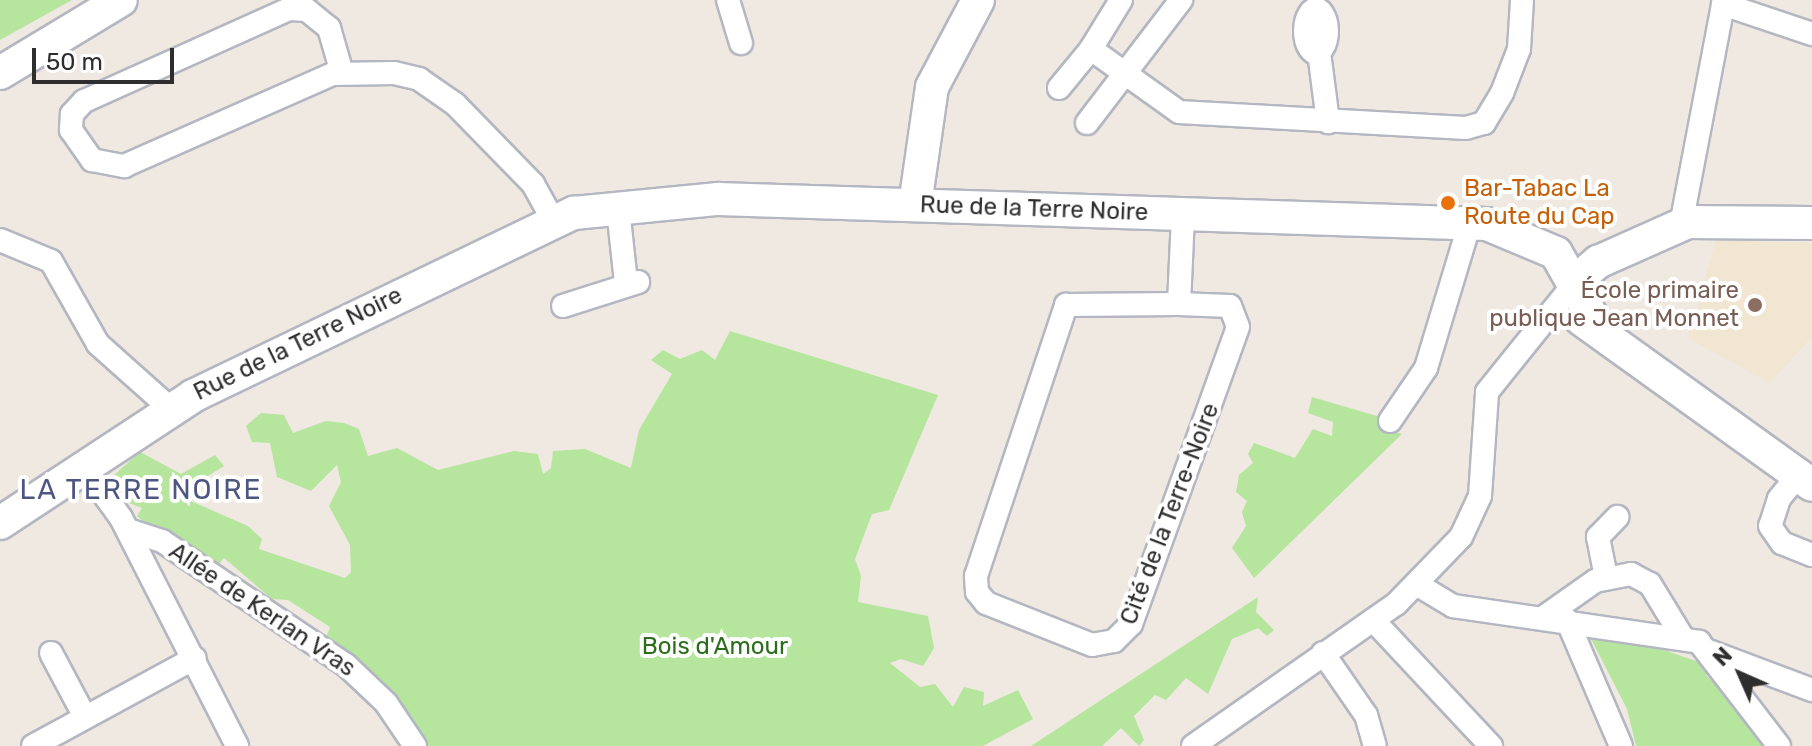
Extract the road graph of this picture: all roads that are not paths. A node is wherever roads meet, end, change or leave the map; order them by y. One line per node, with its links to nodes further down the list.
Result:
1 (121, 0): 12 (street)
2 (728, 0): 10 (street)
3 (978, 0): 18 (street)
4 (1121, 0): 11 (street)
5 (1181, 0): 14 (street)
6 (1522, 0): 16 (street)
7 (1723, 2): 9 (street); 23 (street)
8 (1314, 13): 16 (street)
9 (1812, 34)
10 (741, 43)
11 (1091, 49): 14 (street); 15 (street)
12 (0, 73)
13 (342, 73): 13 (street); 21 (street)
14 (1125, 74): 16 (street); 17 (street)
15 (1059, 88)
16 (1328, 122)
17 (1087, 123)
18 (915, 205): 19 (street, Rue de la Terre Noire); 20 (street, Rue de la Terre Noire)
19 (618, 209): 21 (street, Rue de la Terre Noire); 28 (street)
20 (1183, 215): 24 (street, Rue de la Terre Noire); 27 (street)
21 (553, 220): 29 (street, Rue de la Terre Noire)
22 (1812, 223): 23 (street)
23 (1681, 225): 26 (street)
24 (1459, 228): 26 (street, Rue de la Terre Noire); 30 (street)
25 (0, 240): 29 (street)
26 (1571, 287): 32 (street); 38 (street)
27 (1179, 304): 27 (street, Cité de la Terre-Noire)
28 (563, 306)
29 (171, 409): 31 (street, Rue de la Terre Noire)
30 (1390, 421)
31 (84, 467): 34 (street, Rue de la Terre Noire); 35 (street)
32 (1806, 479): 36 (street)
33 (1617, 517): 37 (street)
34 (0, 523)
35 (128, 530): 46 (street); 51 (street, Allée de Kerlan Vras)
36 (1812, 555)
37 (1606, 577): 39 (street); 42 (street)
38 (1418, 585): 39 (street); 40 (street)
39 (1544, 617): 41 (street)
40 (1373, 620): 45 (street); 54 (street)
41 (1567, 620): 42 (street); 55 (street)
42 (1683, 638): 43 (street)
43 (1711, 652): 47 (street); 56 (street)
44 (51, 653): 48 (street)
45 (1323, 653): 52 (street); 53 (street)
46 (195, 658): 48 (street); 50 (street)
47 (1812, 690)
48 (85, 717): 49 (street)
49 (33, 746)
50 (237, 746)
51 (415, 746)
52 (1193, 746)
53 (1375, 746)
54 (1491, 746)
55 (1621, 746)
56 (1779, 746)

